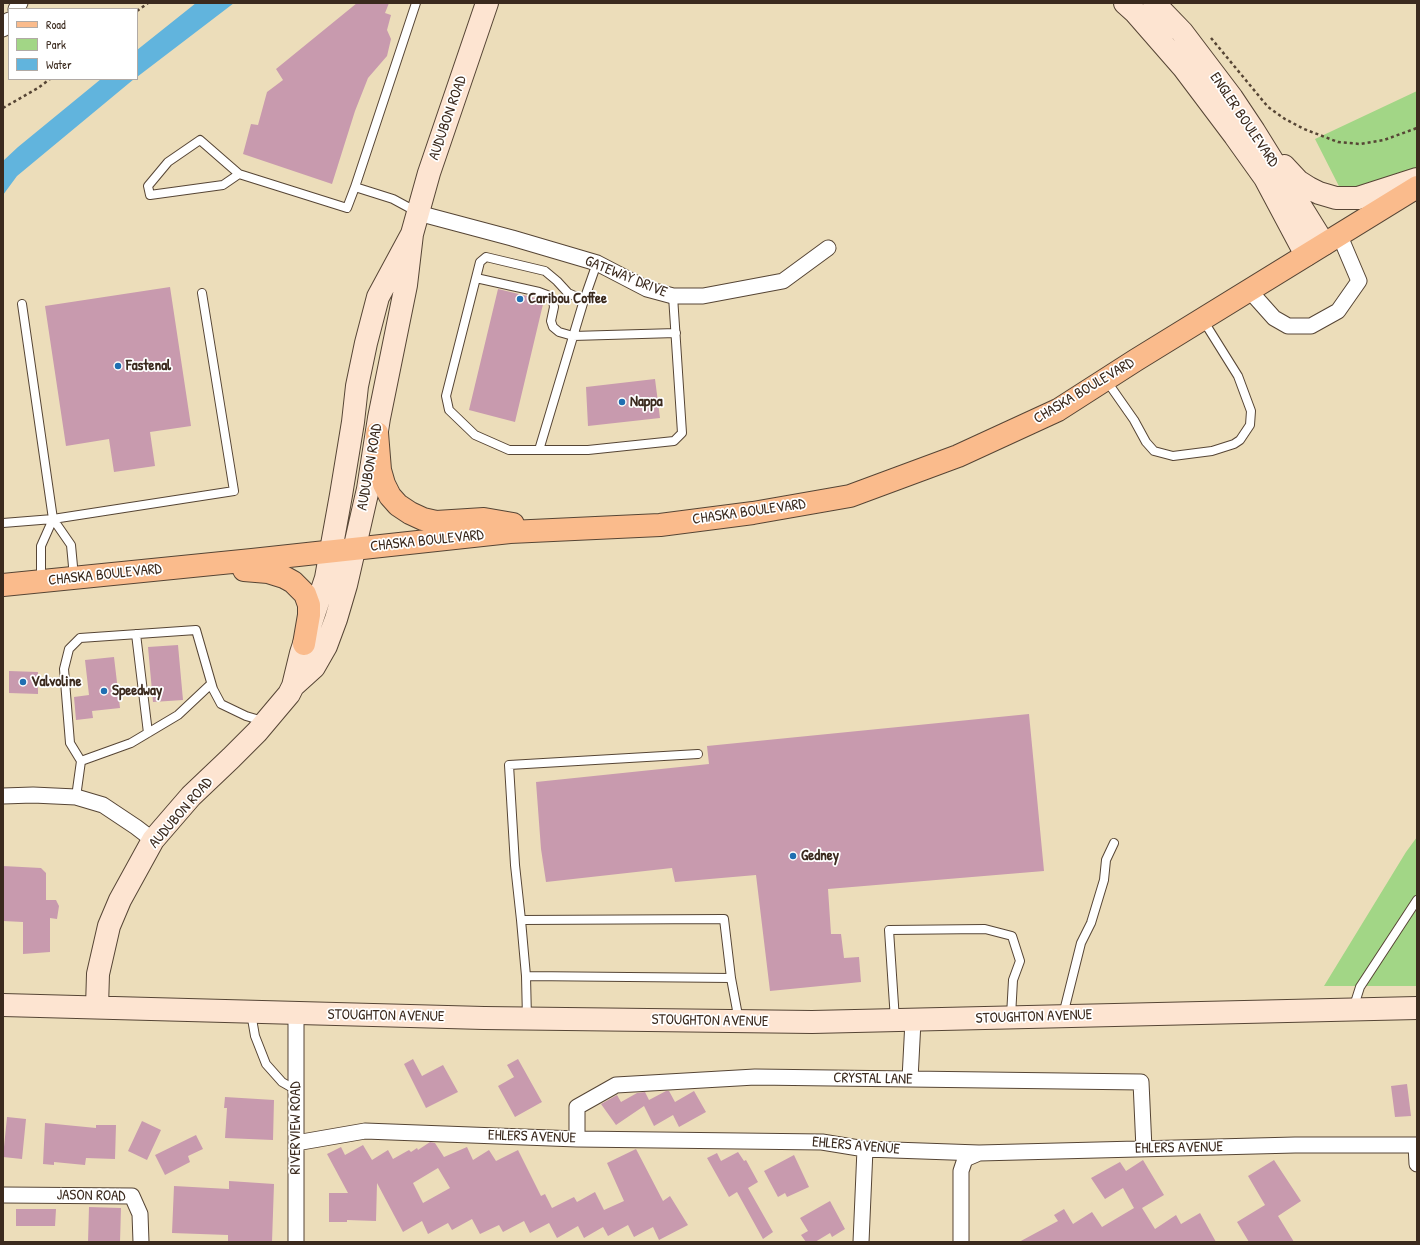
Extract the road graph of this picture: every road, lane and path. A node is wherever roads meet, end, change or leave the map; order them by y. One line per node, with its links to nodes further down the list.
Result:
1 (148, 3): 6 (path)
2 (416, 3): 14 (lane)
3 (487, 3): 16 (street, AUDUBON ROAD)
4 (1125, 3): 18 (street)
5 (1154, 3): 11 (street, ENGLER BOULEVARD)
6 (138, 11)
7 (1209, 36): 10 (path)
8 (49, 80): 9 (path)
9 (3, 108)
10 (1417, 128)
11 (1254, 131): 13 (street); 18 (street, ENGLER BOULEVARD)
12 (239, 174): 12 (lane); 14 (lane)
13 (1417, 179)
14 (355, 187): 16 (lane)
15 (1417, 187): 18 (main road, CHASKA BOULEVARD)
16 (418, 213): 17 (street, AUDUBON ROAD); 20 (street, GATEWAY DRIVE)
17 (412, 234): 31 (street, AUDUBON ROAD); 37 (street, AUDUBON ROAD)
18 (1323, 244): 22 (main road, CHASKA BOULEVARD); 22 (street)
19 (828, 248): 24 (street, GATEWAY DRIVE)
20 (597, 263): 24 (street, GATEWAY DRIVE); 25 (lane)
21 (476, 278): 25 (lane); 29 (lane); 32 (lane)
22 (1249, 290): 27 (main road, CHASKA BOULEVARD)
23 (202, 293): 33 (lane)
24 (673, 296): 28 (lane)
25 (584, 300): 29 (lane)
26 (22, 304): 33 (lane)
27 (1203, 319): 30 (main road, CHASKA BOULEVARD); 30 (lane)
28 (676, 333): 29 (lane); 32 (lane)
29 (573, 336): 32 (lane)
30 (1106, 380): 35 (main road, CHASKA BOULEVARD)
31 (377, 433): 35 (main road); 36 (street, AUDUBON ROAD)
32 (539, 450)
33 (53, 519): 34 (lane); 39 (lane); 40 (lane)
34 (3, 523)
35 (550, 530): 36 (main road, CHASKA BOULEVARD)
36 (355, 549): 37 (main road, CHASKA BOULEVARD); 45 (street, AUDUBON ROAD)
37 (331, 551): 38 (main road, CHASKA BOULEVARD); 43 (street, AUDUBON ROAD)
38 (173, 568): 39 (main road, CHASKA BOULEVARD); 43 (main road)
39 (74, 578): 40 (main road, CHASKA BOULEVARD)
40 (42, 581): 41 (main road, CHASKA BOULEVARD)
41 (3, 585)
42 (136, 634): 44 (lane); 47 (lane); 49 (lane)
43 (304, 644): 45 (street, AUDUBON ROAD)
44 (211, 684): 46 (lane); 47 (lane)
45 (293, 686): 46 (street, AUDUBON ROAD)
46 (265, 722): 52 (street, AUDUBON ROAD)
47 (148, 733): 49 (lane)
48 (698, 754): 55 (lane)
49 (82, 761): 51 (lane)
50 (3, 796): 51 (street)
51 (76, 797): 52 (street)
52 (153, 840): 59 (street, AUDUBON ROAD)
53 (1114, 843): 64 (lane)
54 (1417, 900): 61 (lane)
55 (521, 920): 56 (lane); 57 (lane)
56 (526, 976): 57 (lane); 66 (lane)
57 (731, 978): 67 (lane)
58 (3, 1005): 59 (street, STOUGHTON AVENUE)
59 (97, 1007): 62 (street, STOUGHTON AVENUE)
60 (1417, 1008): 61 (street, STOUGHTON AVENUE)
61 (1352, 1009): 64 (street, STOUGHTON AVENUE)
62 (251, 1012): 63 (street, STOUGHTON AVENUE); 70 (lane)
63 (296, 1014): 66 (street, STOUGHTON AVENUE); 70 (street, RIVERVIEW ROAD)
64 (1063, 1016): 65 (street, STOUGHTON AVENUE)
65 (1011, 1018): 68 (street, STOUGHTON AVENUE); 68 (lane)
66 (527, 1019): 67 (street, STOUGHTON AVENUE)
67 (739, 1021): 68 (street, STOUGHTON AVENUE)
68 (904, 1021): 69 (street)
69 (910, 1079): 71 (street, CRYSTAL LANE); 75 (street, CRYSTAL LANE)
70 (296, 1090): 72 (street, RIVERVIEW ROAD)
71 (577, 1139): 72 (street, EHLERS AVENUE); 74 (street, EHLERS AVENUE)
72 (296, 1143): 80 (street, RIVERVIEW ROAD)
73 (1416, 1144): 75 (street, EHLERS AVENUE); 77 (street)
74 (865, 1149): 76 (street, EHLERS AVENUE); 81 (street)
75 (1144, 1149): 76 (street, EHLERS AVENUE)
76 (979, 1153): 82 (street)
77 (1417, 1164)
78 (3, 1195): 79 (street, JASON ROAD)
79 (141, 1242)
80 (296, 1242)
81 (861, 1242)
82 (961, 1242)

